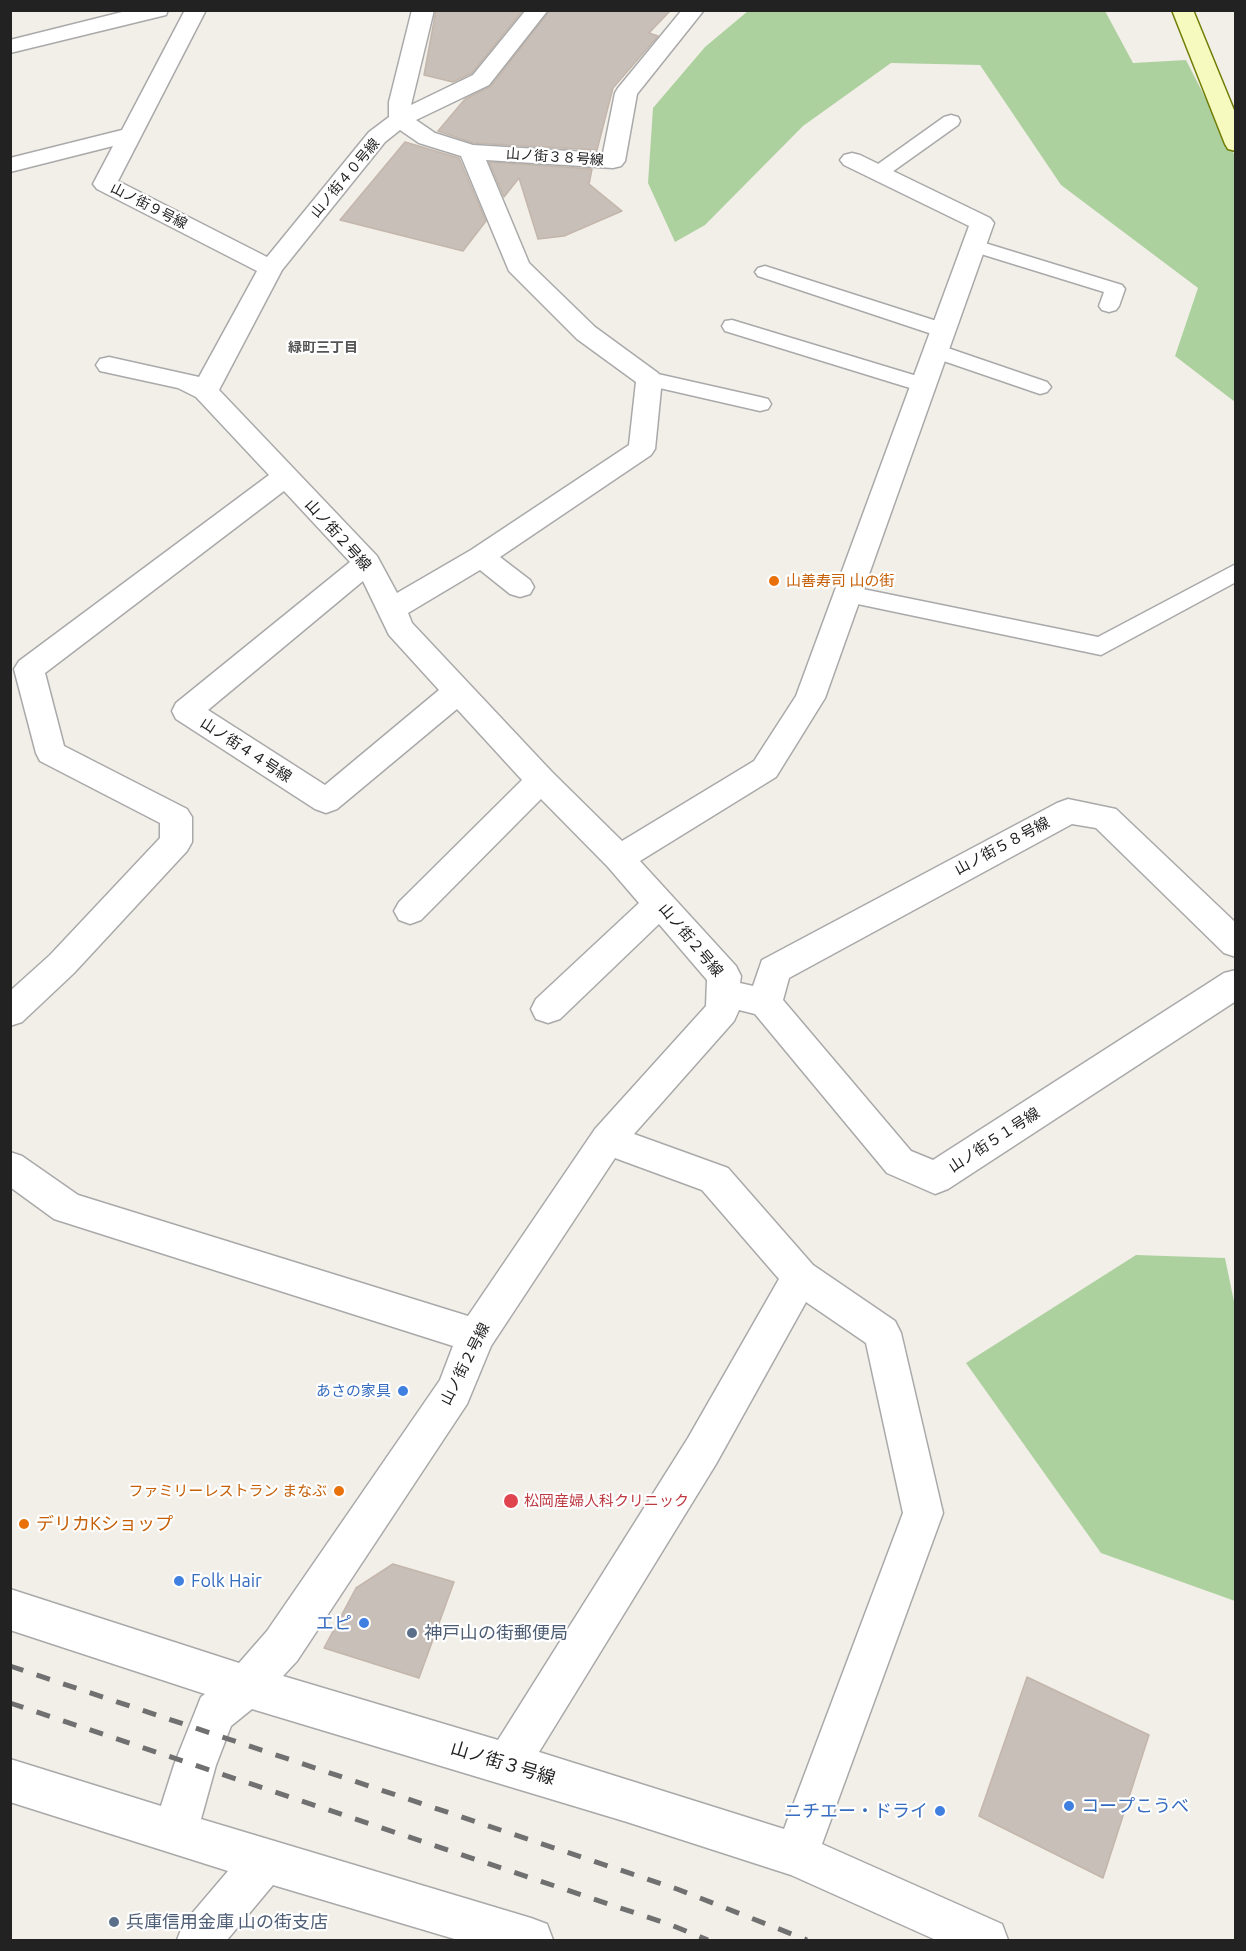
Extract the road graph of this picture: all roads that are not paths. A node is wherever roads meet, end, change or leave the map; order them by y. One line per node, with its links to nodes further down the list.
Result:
1 (158, 10): 7 (street)
2 (196, 10): 10 (street, 山ノ街９号線)
3 (423, 10): 8 (street)
4 (538, 10): 8 (street, 山ノ街４０号線)
5 (694, 10): 12 (street, 山ノ街３８号線)
6 (1182, 10): 11 (street)
7 (10, 47)
8 (400, 119): 12 (street, 山ノ街３８号線); 17 (street, 山ノ街４０号線)
9 (951, 121): 15 (lane)
10 (130, 135): 14 (street); 17 (street, 山ノ街９号線)
11 (1236, 144)
12 (471, 152): 23 (street)
13 (852, 160): 15 (street)
14 (10, 165)
15 (878, 173): 16 (street)
16 (975, 246): 19 (lane); 21 (street)
17 (271, 268): 26 (street)
18 (765, 272): 21 (lane)
19 (1109, 306)
20 (732, 326): 24 (lane)
21 (939, 340): 24 (street); 25 (lane)
22 (109, 365): 26 (street)
23 (649, 379): 27 (lane); 29 (street)
24 (923, 385): 33 (street)
25 (1040, 387)
26 (205, 391): 28 (street, 山ノ街２号線)
27 (760, 404)
28 (285, 477): 30 (street, 山ノ街２号線); 45 (street)
29 (481, 557): 32 (street); 34 (street)
30 (367, 563): 34 (street, 山ノ街２号線); 35 (street, 山ノ街４４号線)
31 (1236, 572): 33 (lane)
32 (520, 587)
33 (848, 594): 37 (street)
34 (392, 609): 35 (street, 山ノ街２号線)
35 (459, 690): 36 (street, 山ノ街２号線)
36 (541, 780): 37 (street, 山ノ街２号線); 39 (street)
37 (619, 858): 38 (street, 山ノ街２号線)
38 (660, 903): 42 (street, 山ノ街２号線); 44 (street)
39 (410, 911)
40 (1236, 944): 43 (street, 山ノ街５８号線)
41 (1236, 983): 43 (street, 山ノ街５１号線)
42 (724, 993): 43 (street); 46 (street, 山ノ街２号線)
43 (766, 1004)
44 (548, 1009)
45 (10, 1012)
46 (607, 1140): 48 (street); 49 (street, 山ノ街２号線)
47 (10, 1167): 49 (street)
48 (800, 1277): 52 (street); 55 (street)
49 (476, 1336): 51 (street, 山ノ街２号線)
50 (10, 1609): 51 (street, 山ノ街３号線)
51 (246, 1686): 52 (street, 山ノ街３号線); 54 (street, 山ノ街２号線)
52 (507, 1764): 55 (street, 山ノ街３号線)
53 (10, 1780): 54 (street)
54 (175, 1832): 56 (street)
55 (796, 1855): 59 (street, 山ノ街３号線)
56 (264, 1861): 57 (street); 58 (street)
57 (199, 1941)
58 (531, 1941)
59 (986, 1941)

